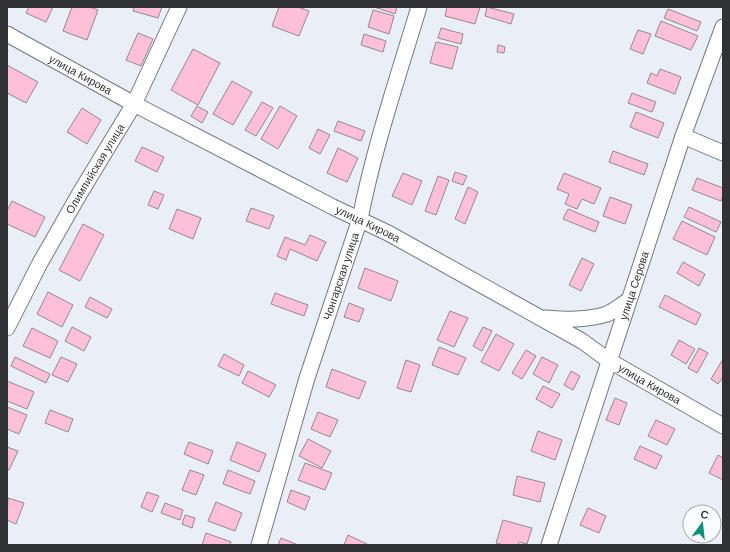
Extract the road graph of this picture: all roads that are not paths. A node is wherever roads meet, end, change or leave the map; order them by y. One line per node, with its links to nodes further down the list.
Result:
1 (179, 7): 5 (street, Олимпийская улица)
2 (419, 7): 8 (street, Чонгарская улица)
3 (723, 27): 6 (street, улица Серова)
4 (7, 34): 5 (street, улица Кирова)
5 (134, 104): 8 (street, улица Кирова); 11 (street, Олимпийская улица)
6 (683, 136): 7 (street); 9 (street, улица Серова)
7 (723, 152)
8 (360, 219): 10 (street, улица Кирова); 14 (street, Чонгарская улица)
9 (628, 301): 10 (street); 12 (street, улица Серова)
10 (538, 317): 12 (street, улица Кирова)
11 (7, 328)
12 (608, 360): 13 (street, улица Кирова); 15 (street, улица Серова)
13 (723, 426)
14 (259, 545)
15 (549, 545)

